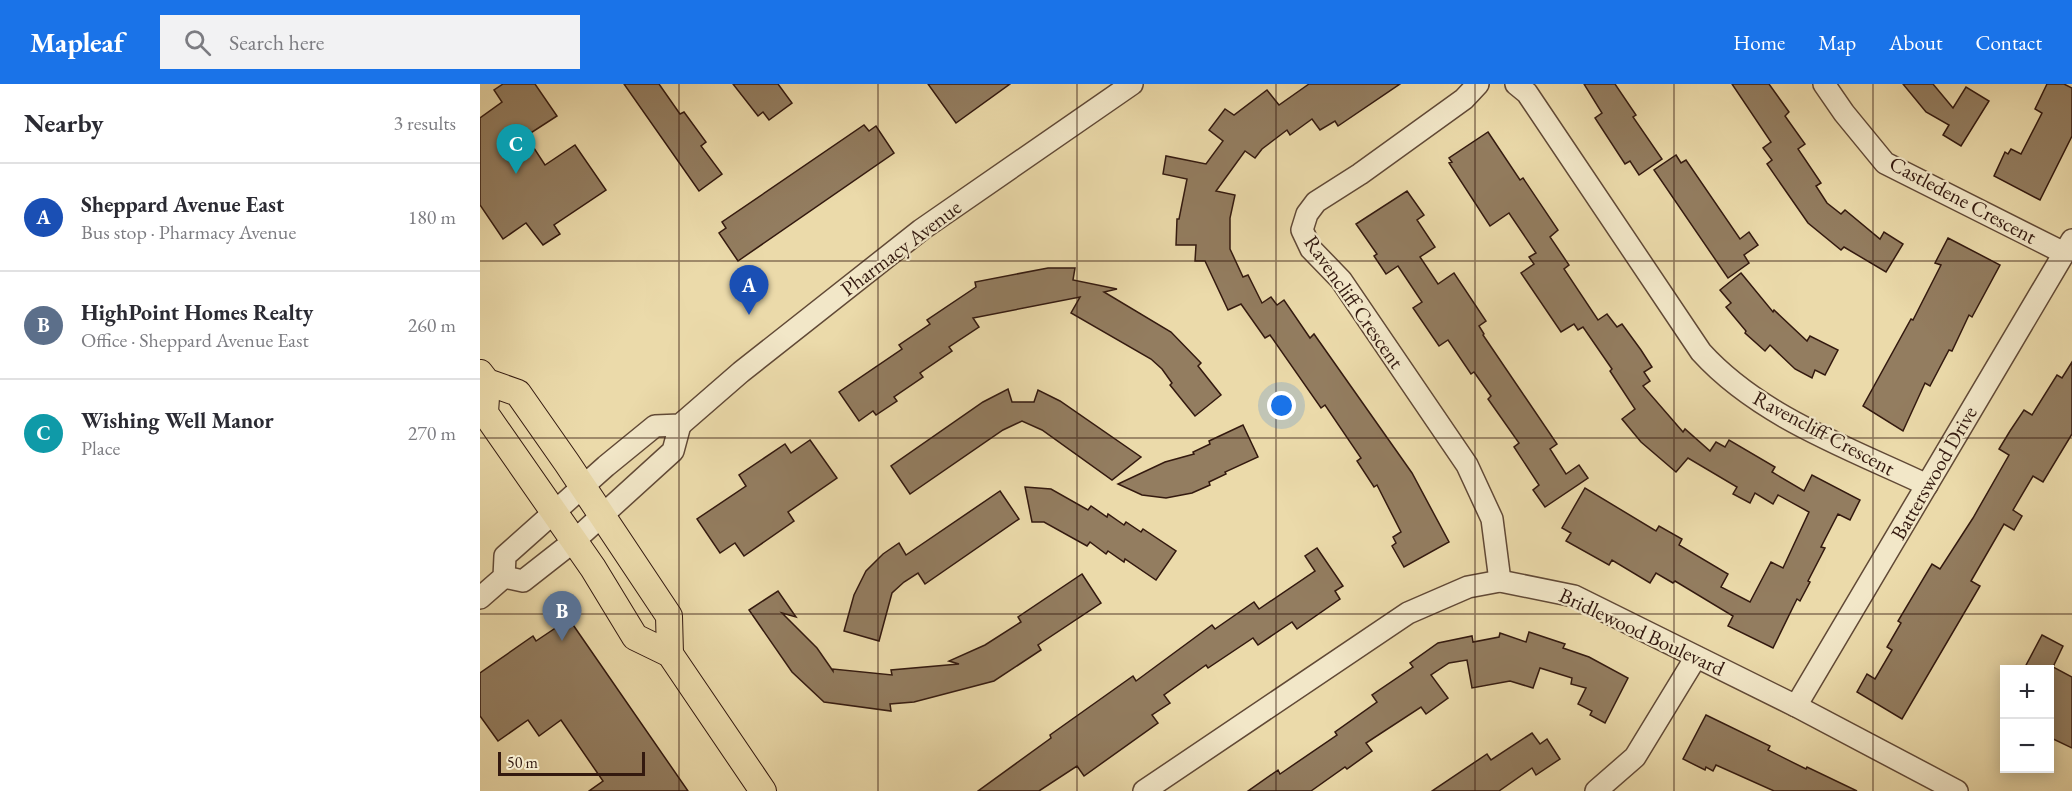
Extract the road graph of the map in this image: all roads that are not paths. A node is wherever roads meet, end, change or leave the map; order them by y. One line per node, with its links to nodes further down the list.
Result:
1 (1132, 84): 7 (street, Pharmacy Avenue)
2 (1478, 84): 14 (street, Ravencliff Crescent)
3 (1516, 84): 8 (street, Ravencliff Crescent)
4 (1824, 84): 5 (street, Castledene Crescent)
5 (2068, 246): 8 (street, Batterswood Drive)
6 (483, 377): 9 (main road); 10 (main road)
7 (680, 424): 9 (street); 11 (street)
8 (1927, 485): 18 (street, Batterswood Drive)
9 (583, 487): 10 (street); 11 (main road)
10 (553, 513): 12 (main road); 13 (street)
11 (602, 515): 12 (street); 16 (main road)
12 (574, 541): 13 (street); 16 (main road)
13 (504, 577): 15 (street)
14 (1500, 581): 17 (street, Bridlewood Boulevard); 21 (street, Bridlewood Boulevard)
15 (480, 598)
16 (670, 654): 20 (main road)
17 (1696, 657): 18 (street, Bridlewood Boulevard); 22 (street)
18 (1796, 706): 19 (street, Bridlewood Boulevard)
19 (1952, 790)
20 (763, 791)
21 (1144, 791)
22 (1596, 791)

